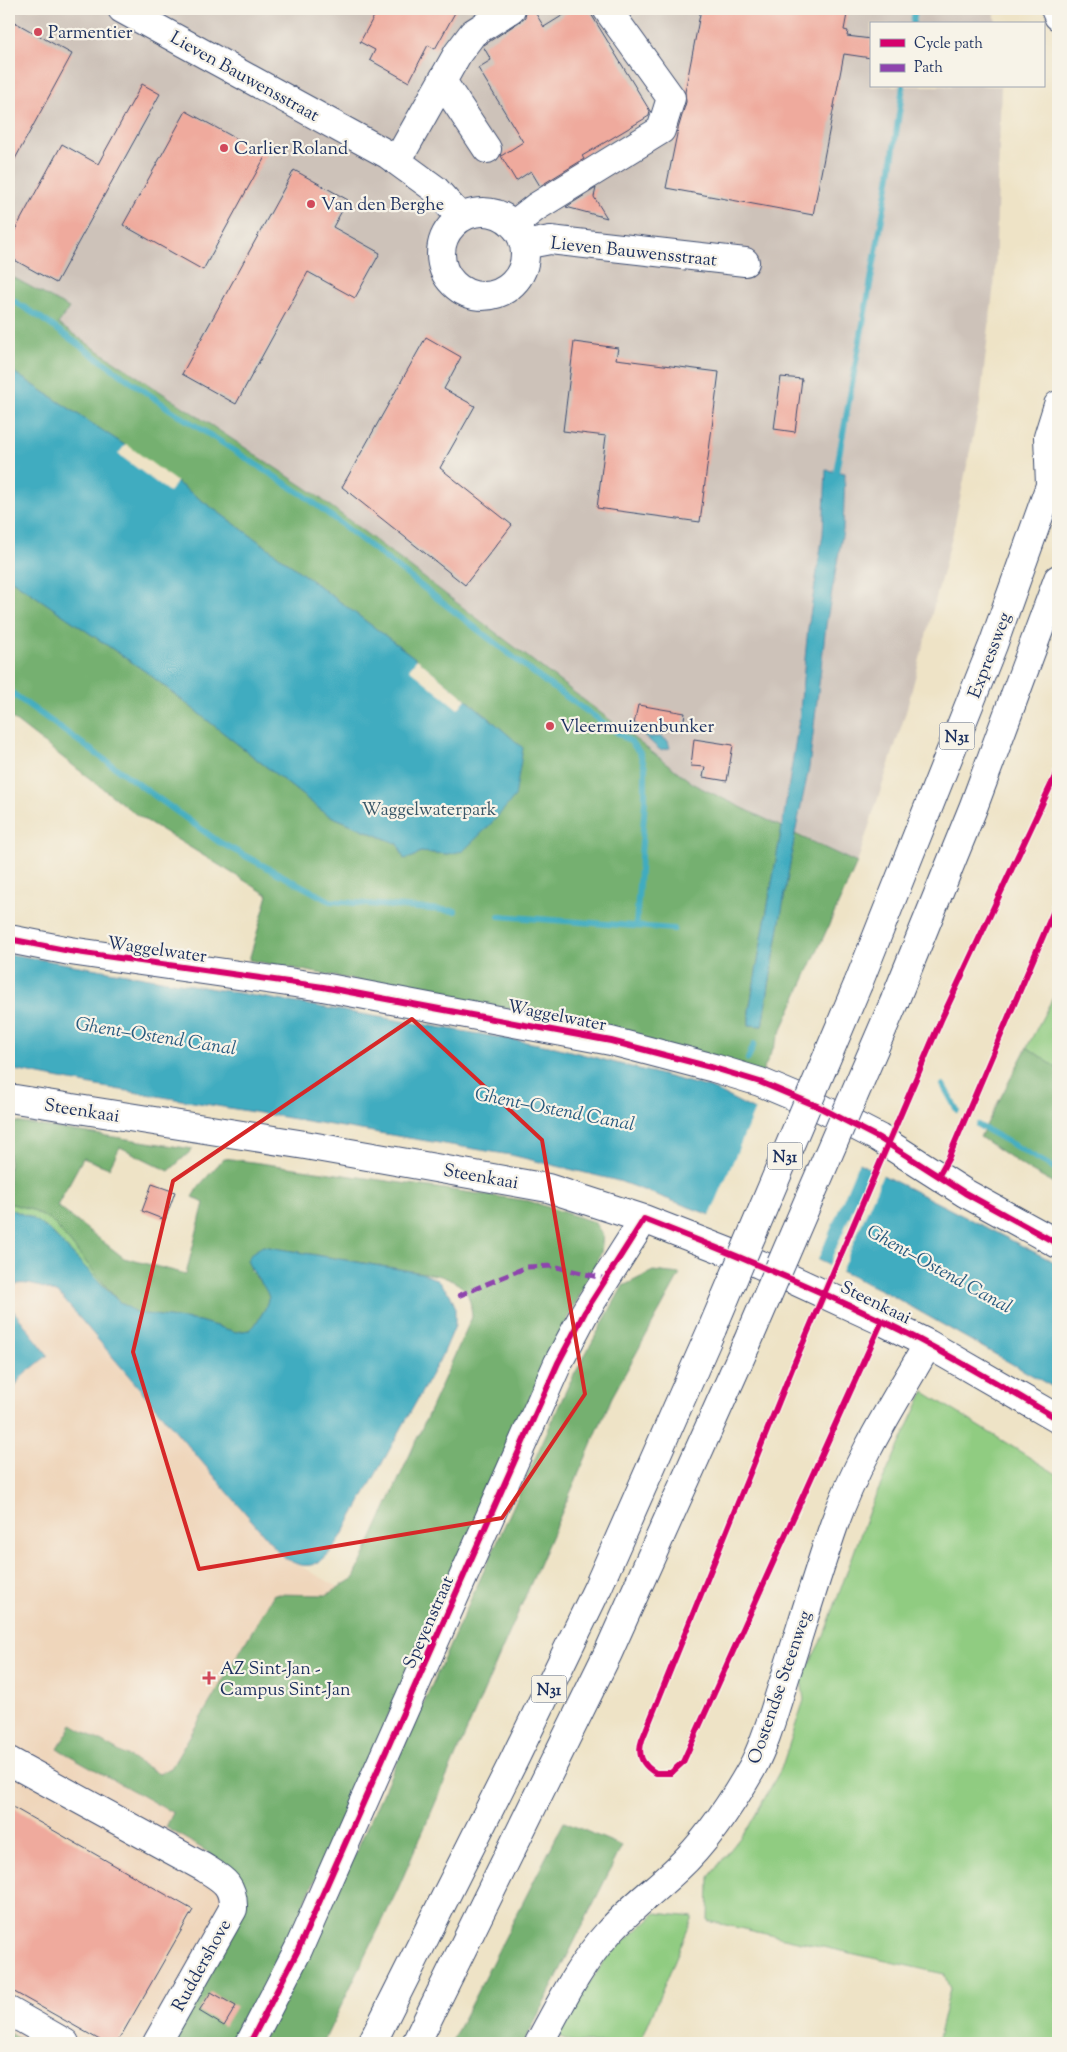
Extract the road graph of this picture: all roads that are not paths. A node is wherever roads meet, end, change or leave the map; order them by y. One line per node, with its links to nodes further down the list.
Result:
1 (122, 9): 8 (main road, Lieven Bauwensstraat)
2 (510, 9): 6 (main road)
3 (607, 9): 10 (main road)
4 (1055, 9): 5 (main road)
5 (1058, 16)
6 (442, 81): 7 (main road); 8 (main road)
7 (487, 149)
8 (397, 161): 9 (main road, Lieven Bauwensstraat)
9 (461, 218): 10 (main road); 10 (main road)
10 (519, 235): 11 (main road, Lieven Bauwensstraat)
11 (745, 262)
12 (1058, 404): 13 (main road)
13 (1054, 474): 26 (main road, Expressweg / N31, bridge)
14 (1058, 580): 27 (main road, N31, bridge)
15 (9, 939): 18 (main road, Waggelwater)
16 (9, 1098): 17 (main road, Steenkaai)
17 (644, 1219): 19 (main road, Steenkaai); 25 (main road, Speyenstraat)
18 (1058, 1244)
19 (928, 1344): 20 (main road, Steenkaai); 28 (main road, Oostendse Steenweg)
20 (1058, 1419)
21 (9, 1761): 24 (main road, Ruddershove)
22 (9, 2011): 23 (main road)
23 (65, 2043)
24 (156, 2043)
25 (250, 2043)
26 (372, 2043)
27 (416, 2043)
28 (540, 2043)

